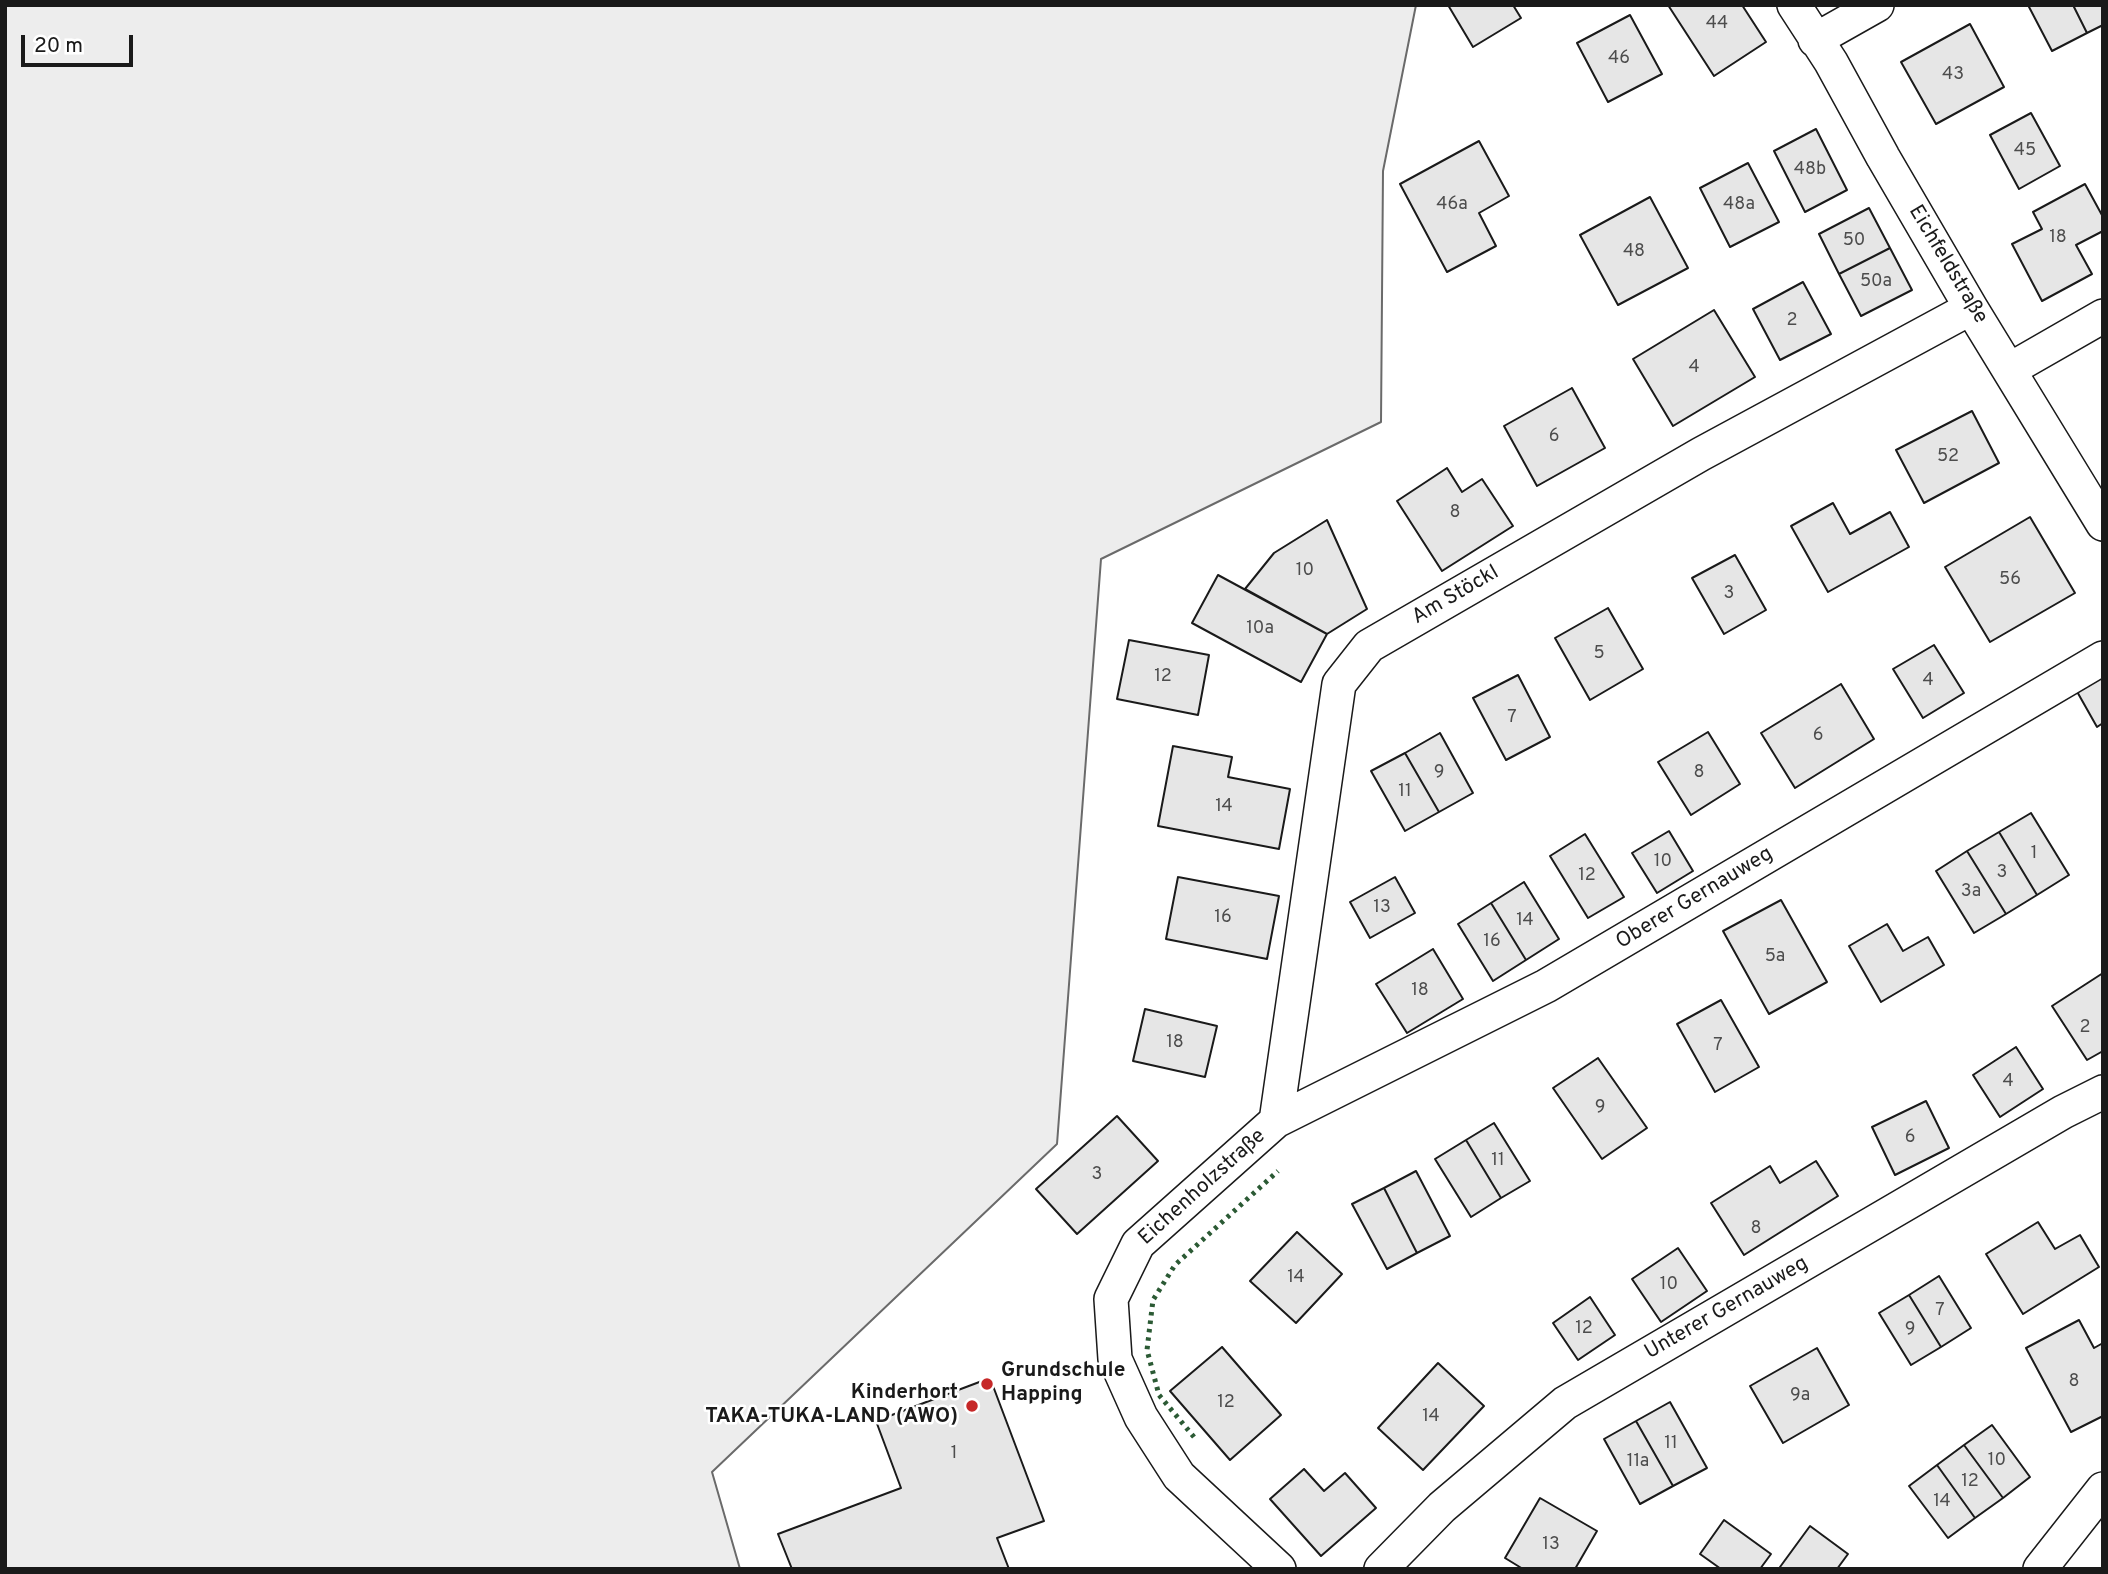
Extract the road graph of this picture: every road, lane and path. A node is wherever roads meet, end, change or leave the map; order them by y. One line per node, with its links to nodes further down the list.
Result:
1 (1794, 5): 3 (street, Eichfeldstraße)
2 (1877, 5): 3 (street)
3 (1815, 40): 4 (street, Eichfeldstraße)
4 (1971, 308): 6 (street, Eichfeldstraße); 10 (street, Am Stöckl)
5 (2103, 316): 6 (street)
6 (2009, 370): 7 (street, Eichfeldstraße)
7 (2103, 524)
8 (2103, 658): 10 (street, Oberer Gernauweg)
9 (2103, 1092): 13 (street, Unterer Gernauweg)
10 (1276, 1121): 12 (street, Eichenholzstraße)
11 (2103, 1489): 14 (street)
12 (1279, 1569)
13 (1381, 1569)
14 (2040, 1569)

